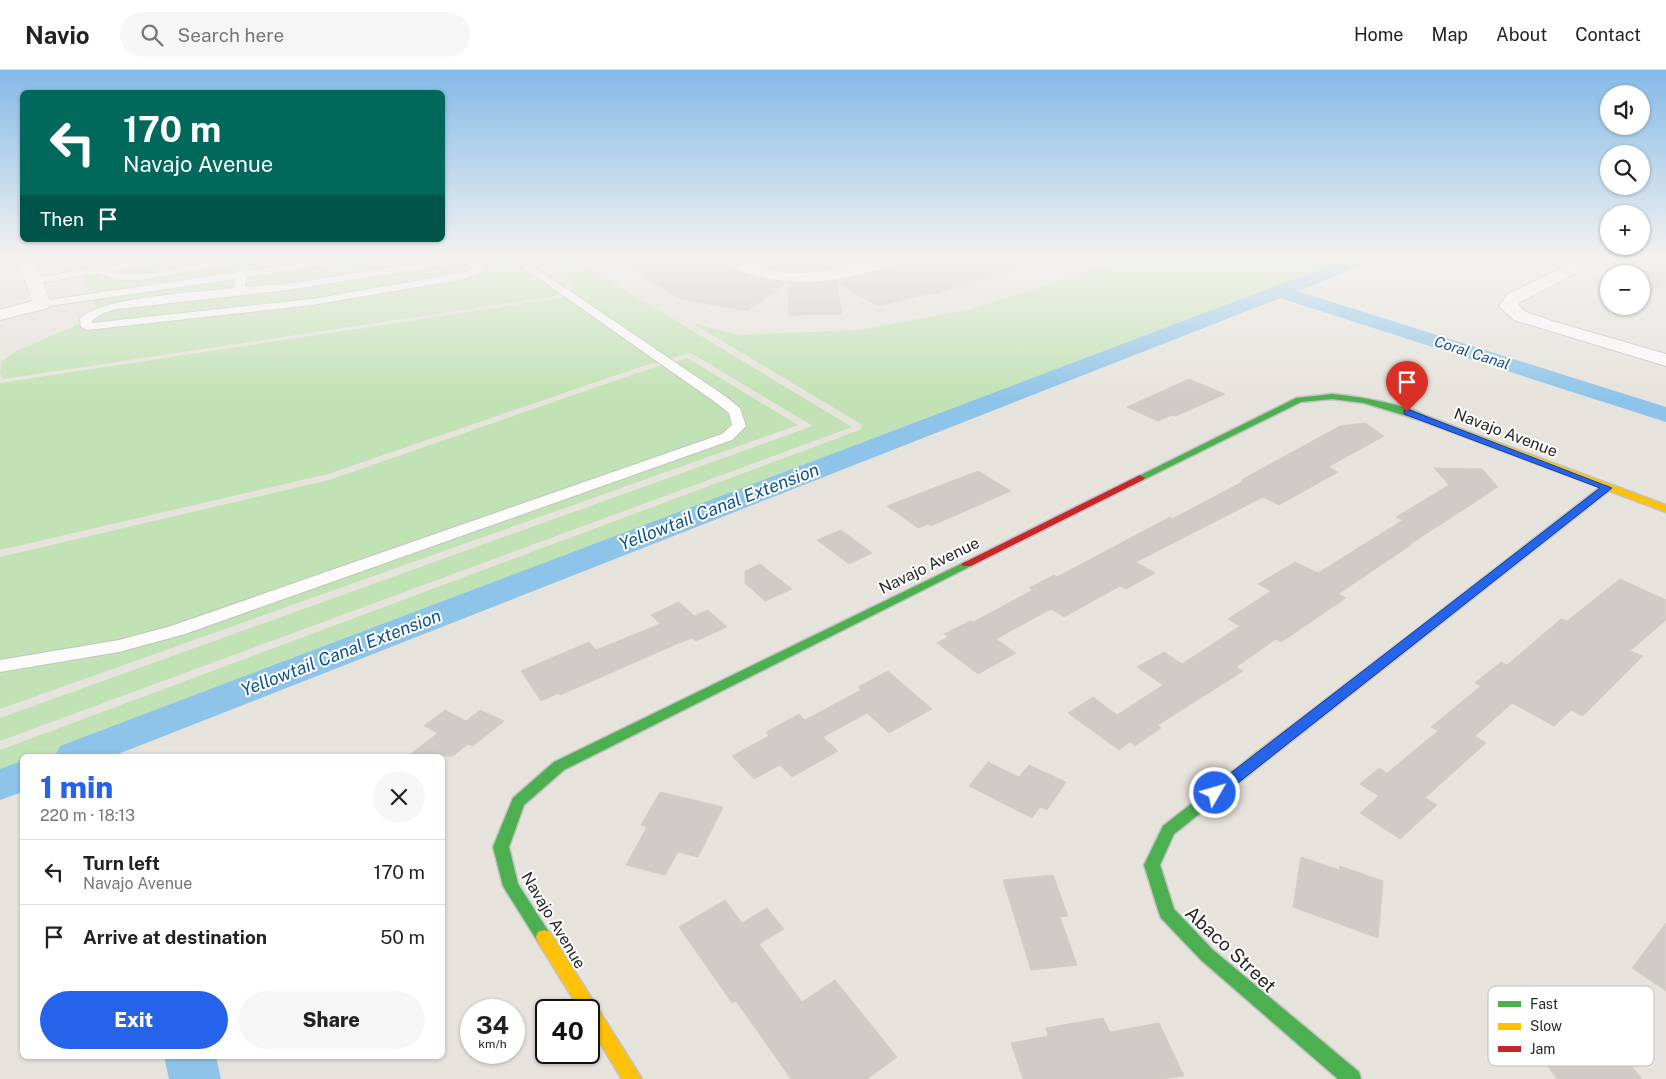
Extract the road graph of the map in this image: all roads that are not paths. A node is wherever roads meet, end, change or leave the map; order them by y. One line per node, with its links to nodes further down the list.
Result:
1 (38, 305): 6 (street)
2 (123, 305): 3 (lane)
3 (284, 305)
4 (583, 305): 10 (lane)
5 (1509, 305): 7 (street)
6 (0, 315)
7 (1666, 360)
8 (1607, 488): 9 (street, Navajo Avenue); 11 (street, Navajo Avenue); 12 (street, Abaco Street)
9 (1666, 509)
10 (0, 666)
11 (633, 1079)
12 (1352, 1079)

